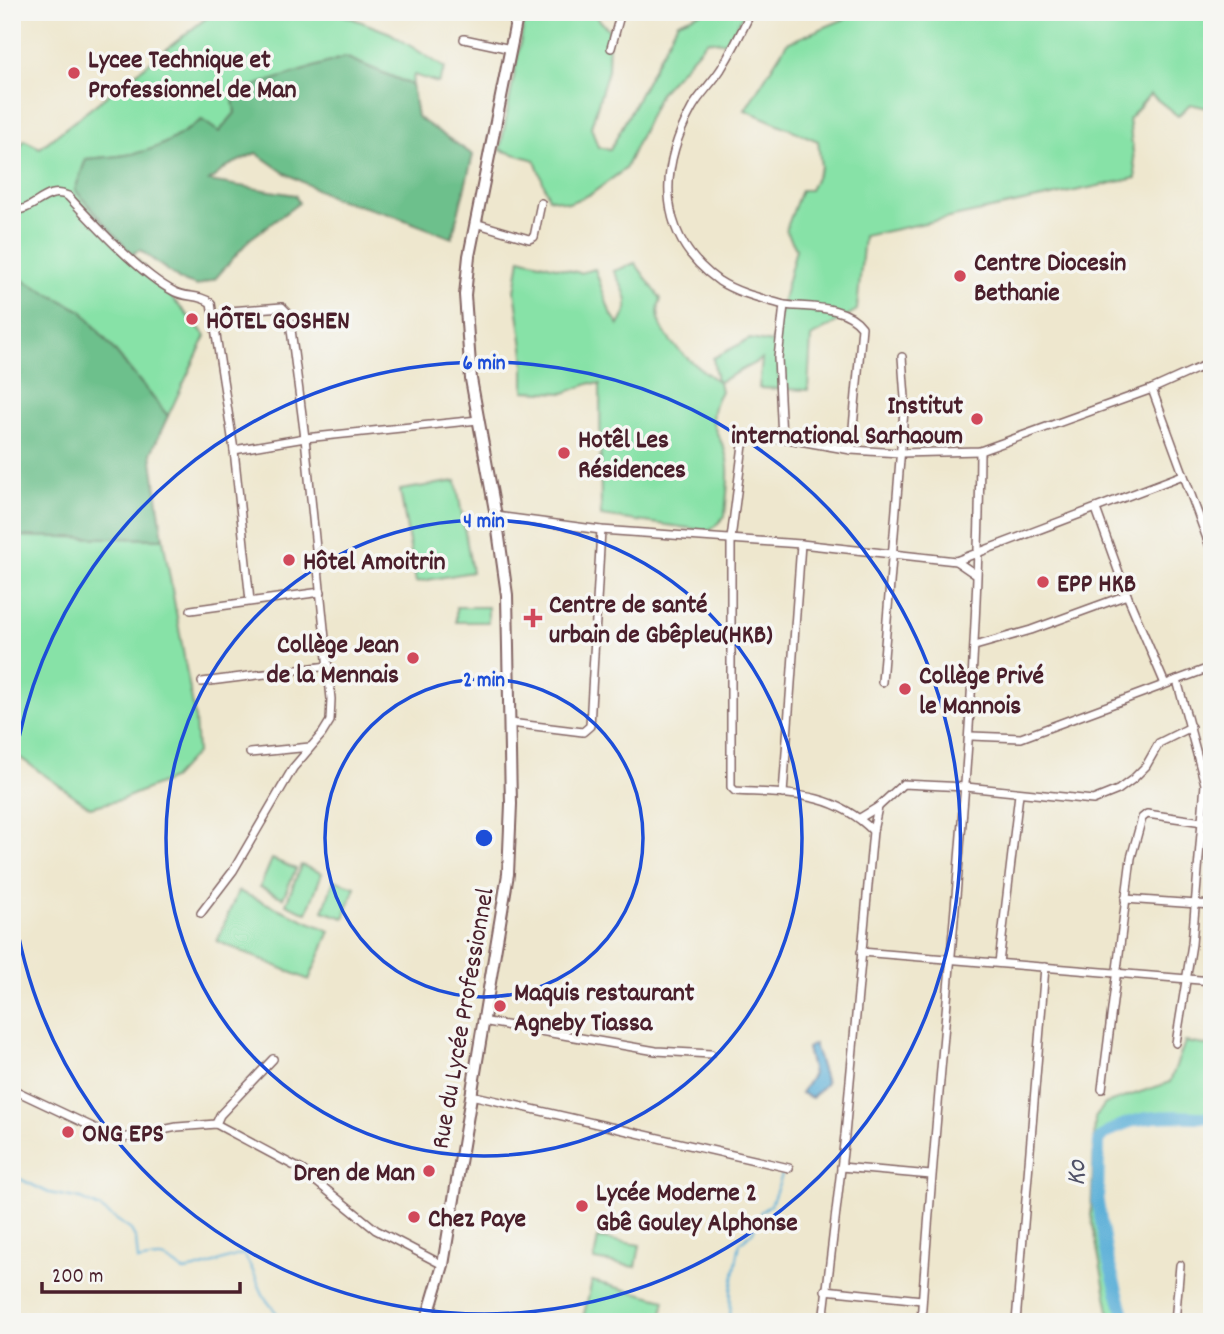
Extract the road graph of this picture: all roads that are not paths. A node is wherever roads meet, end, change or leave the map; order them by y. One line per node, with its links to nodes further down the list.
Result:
1 (518, 12): 6 (main road, Rue du Lycée Professionnel)
2 (621, 12): 5 (street)
3 (751, 12): 10 (street)
4 (464, 39): 6 (street)
5 (611, 48)
6 (511, 49): 9 (main road, Rue du Lycée Professionnel)
7 (541, 203): 9 (street)
8 (12, 211): 11 (street)
9 (475, 223): 15 (main road, Rue du Lycée Professionnel)
10 (784, 305): 17 (street); 19 (street)
11 (216, 326): 16 (street); 18 (street)
12 (902, 357): 21 (street)
13 (1212, 362): 14 (street)
14 (1152, 389): 20 (street); 22 (street)
15 (478, 420): 16 (street); 24 (main road, Rue du Lycée Professionnel)
16 (305, 438): 18 (street); 33 (street)
17 (782, 438): 19 (street); 26 (street)
18 (234, 450): 35 (street)
19 (851, 450): 21 (street)
20 (980, 451): 21 (street); 29 (street)
21 (900, 453): 30 (street)
22 (1183, 475): 23 (street); 28 (street)
23 (1096, 509): 29 (street); 34 (street)
24 (496, 516): 25 (street); 44 (main road, Rue du Lycée Professionnel)
25 (601, 530): 26 (street); 44 (street)
26 (731, 539): 27 (street); 50 (street)
27 (801, 544): 30 (street); 50 (street)
28 (1212, 552)
29 (976, 553): 31 (street); 32 (street)
30 (890, 556): 31 (street); 42 (street)
31 (956, 561): 32 (street)
32 (975, 574): 37 (street)
33 (321, 592): 35 (street); 38 (street)
34 (1127, 594): 37 (street); 43 (street)
35 (250, 601): 36 (street)
36 (191, 610)
37 (975, 646): 46 (street)
38 (328, 666): 41 (street); 47 (street)
39 (1212, 667): 40 (street)
40 (1178, 680): 43 (street); 45 (street)
41 (202, 682)
42 (882, 682)
43 (1165, 684): 46 (street)
44 (510, 723): 67 (main road, Rue du Lycée Professionnel)
45 (1191, 727): 51 (street); 54 (street)
46 (971, 736): 49 (street)
47 (310, 747): 48 (street); 59 (street)
48 (250, 753)
49 (966, 787): 51 (street); 52 (street); 61 (street)
50 (783, 794): 53 (street)
51 (1019, 794): 62 (street)
52 (878, 807): 53 (street); 55 (street)
53 (860, 818): 55 (street)
54 (1202, 822): 56 (street); 57 (street)
55 (873, 831): 60 (street)
56 (1125, 900): 57 (street); 64 (street)
57 (1194, 904): 58 (street); 65 (street)
58 (1212, 905)
59 (201, 913)
60 (861, 952): 61 (street); 75 (street)
61 (948, 957): 62 (street); 77 (street)
62 (999, 963): 63 (street)
63 (1045, 967): 64 (street); 85 (street)
64 (1115, 974): 65 (street); 72 (street)
65 (1185, 979): 66 (street); 68 (street)
66 (1212, 981)
67 (485, 1019): 69 (street); 73 (main road, Rue du Lycée Professionnel)
68 (1177, 1043)
69 (711, 1054)
70 (274, 1059): 74 (street)
71 (12, 1089): 74 (street)
72 (1102, 1089)
73 (471, 1094): 76 (street); 78 (main road, Rue du Lycée Professionnel)
74 (216, 1124): 78 (street)
75 (841, 1167): 77 (street); 80 (street)
76 (789, 1168)
77 (931, 1175): 81 (street)
78 (443, 1265): 82 (main road, Rue du Lycée Professionnel)
79 (1180, 1265): 86 (street)
80 (825, 1290): 81 (street); 83 (street)
81 (922, 1300): 84 (street)
82 (426, 1322)
83 (823, 1322)
84 (921, 1322)
85 (1016, 1322)
86 (1175, 1322)

